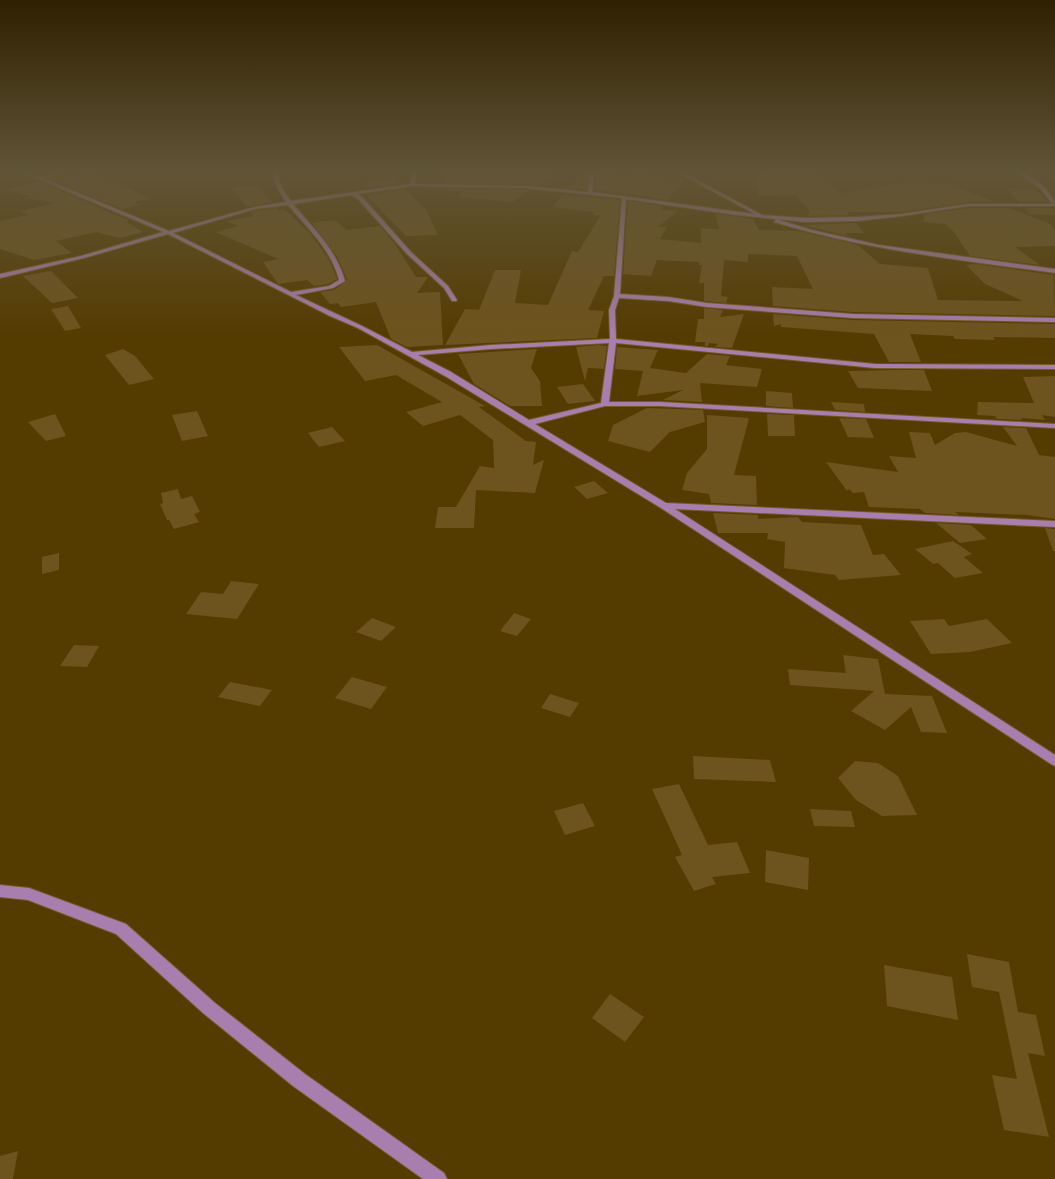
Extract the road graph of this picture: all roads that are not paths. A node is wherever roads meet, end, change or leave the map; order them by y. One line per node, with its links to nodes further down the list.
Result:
1 (153, 226): 7 (street)
2 (187, 226): 7 (street)
3 (310, 226): 10 (street)
4 (385, 226): 12 (street)
5 (622, 226): 11 (street)
6 (792, 226): 8 (street)
7 (167, 232): 9 (street); 10 (street)
8 (1055, 271)
9 (0, 276)
10 (290, 294): 15 (street)
11 (617, 296): 13 (street); 14 (street)
12 (454, 300)
13 (1055, 320)
14 (613, 341): 15 (street); 16 (street); 17 (street)
15 (411, 354): 18 (street)
16 (1055, 367)
17 (605, 404): 18 (street); 19 (street)
18 (528, 424): 20 (street)
19 (1055, 426)
20 (664, 506): 21 (street); 22 (street)
21 (1055, 524)
22 (1055, 761)
23 (0, 891): 24 (street)
24 (438, 1179)

